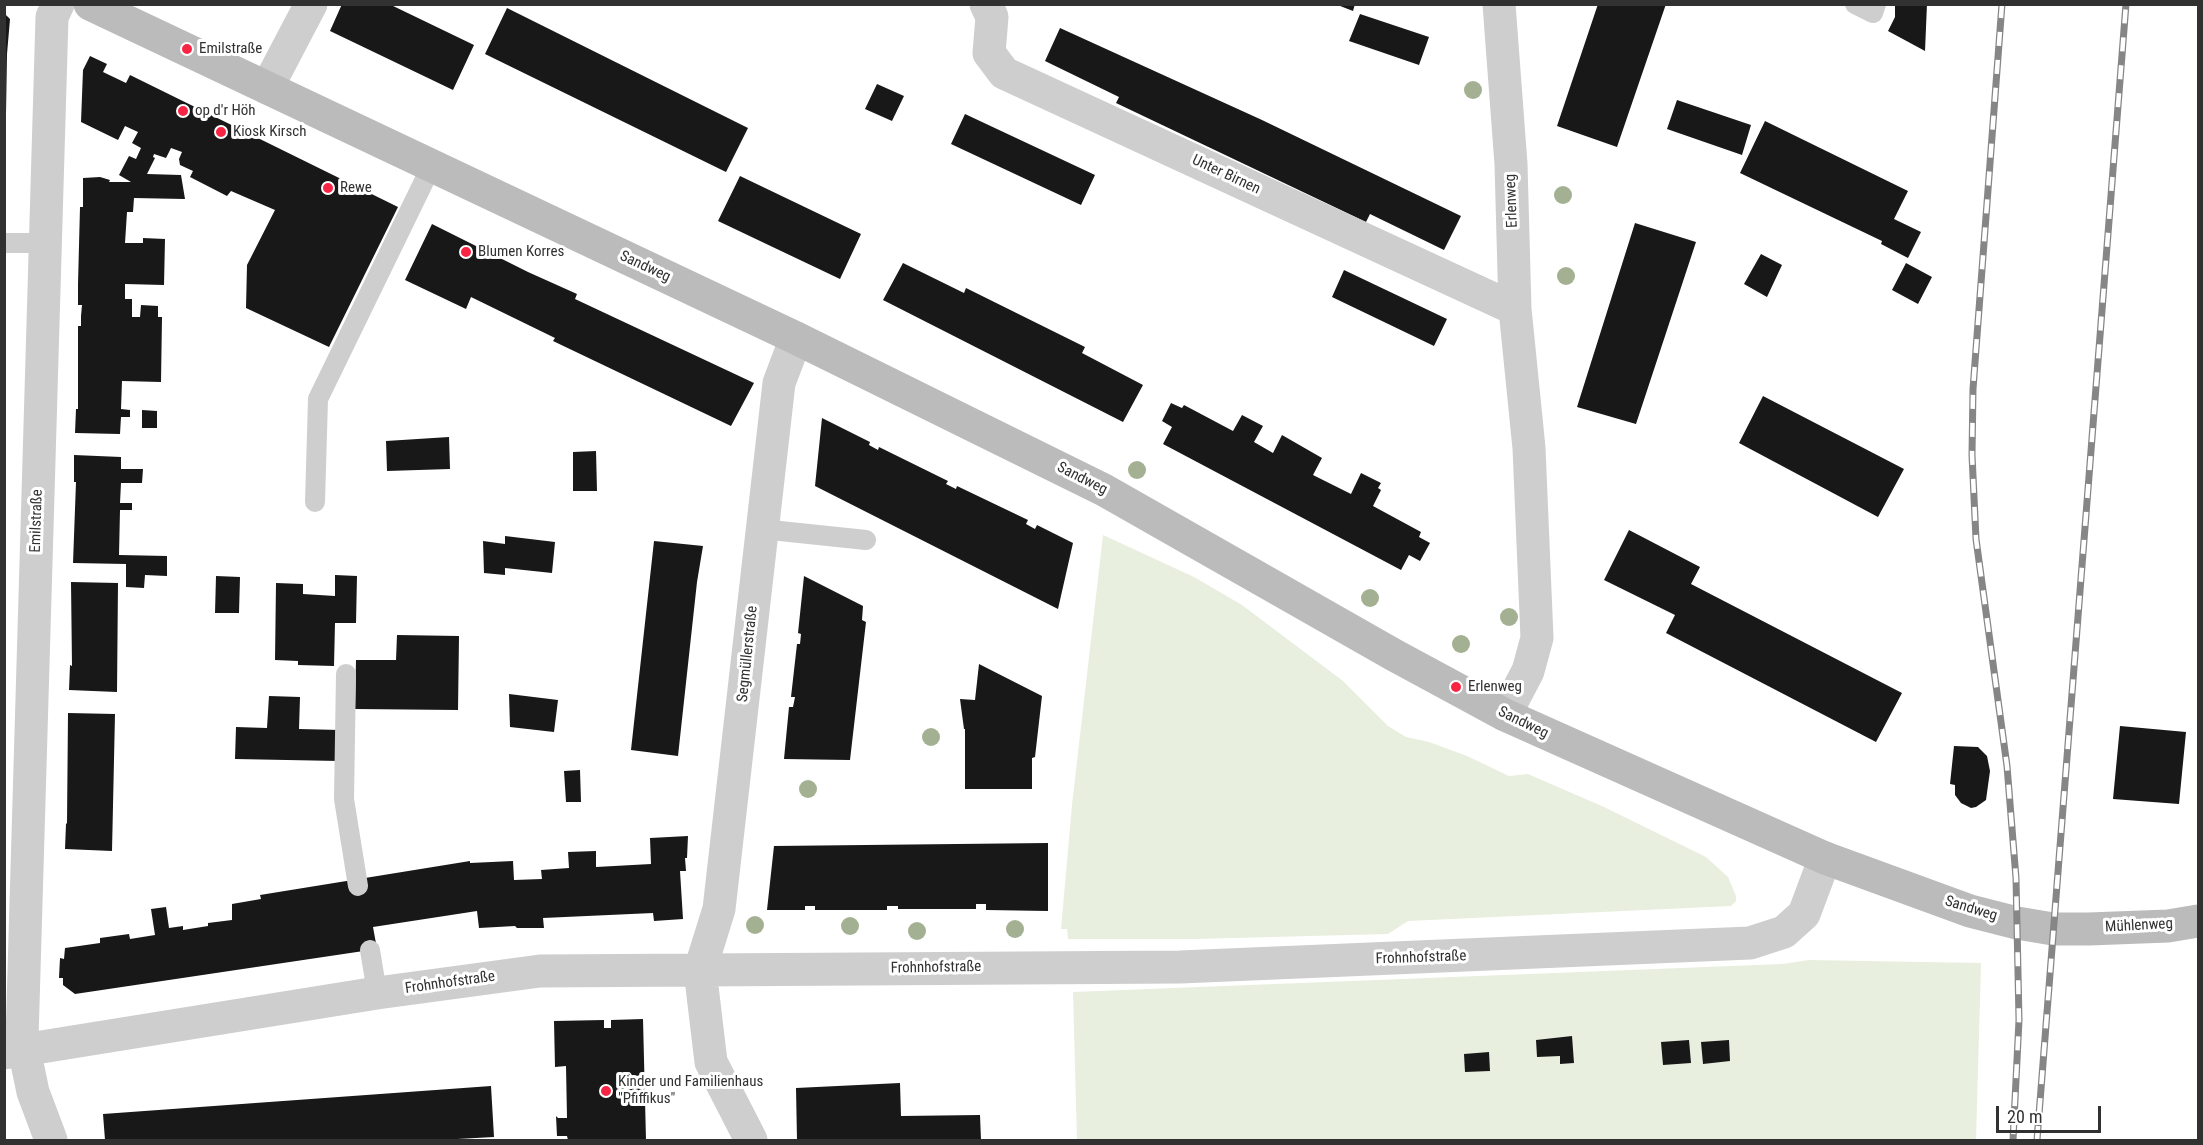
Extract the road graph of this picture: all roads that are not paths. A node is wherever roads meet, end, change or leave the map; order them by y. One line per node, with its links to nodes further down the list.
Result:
1 (58, 4): 11 (street, Emilstraße)
2 (90, 4): 8 (street, Sandweg)
3 (311, 4): 8 (street)
4 (986, 4): 12 (street, Unter Birnen)
5 (1499, 4): 12 (street, Erlenweg)
6 (1855, 4): 7 (lane)
7 (1876, 4)
8 (267, 88): 9 (street, Sandweg)
9 (431, 167): 13 (street, Sandweg); 14 (lane)
10 (4, 243): 11 (lane)
11 (46, 243): 26 (street, Emilstraße)
12 (1515, 309): 18 (street, Erlenweg)
13 (796, 338): 15 (street, Segmüllerstraße); 18 (street, Sandweg)
14 (315, 501)
15 (761, 530): 16 (lane); 24 (street, Segmüllerstraße)
16 (866, 540)
17 (346, 674): 20 (lane)
18 (1505, 715): 19 (street, Sandweg)
19 (1825, 858): 22 (street, Sandweg); 24 (street, Frohnhofstraße)
20 (358, 886)
21 (2199, 921): 22 (street, Mühlenweg)
22 (2079, 929)
23 (370, 950): 25 (lane)
24 (700, 970): 25 (street, Frohnhofstraße); 28 (street)
25 (377, 993): 26 (street, Frohnhofstraße)
26 (17, 1048): 27 (street, Emilstraße)
27 (51, 1140)
28 (751, 1140)

